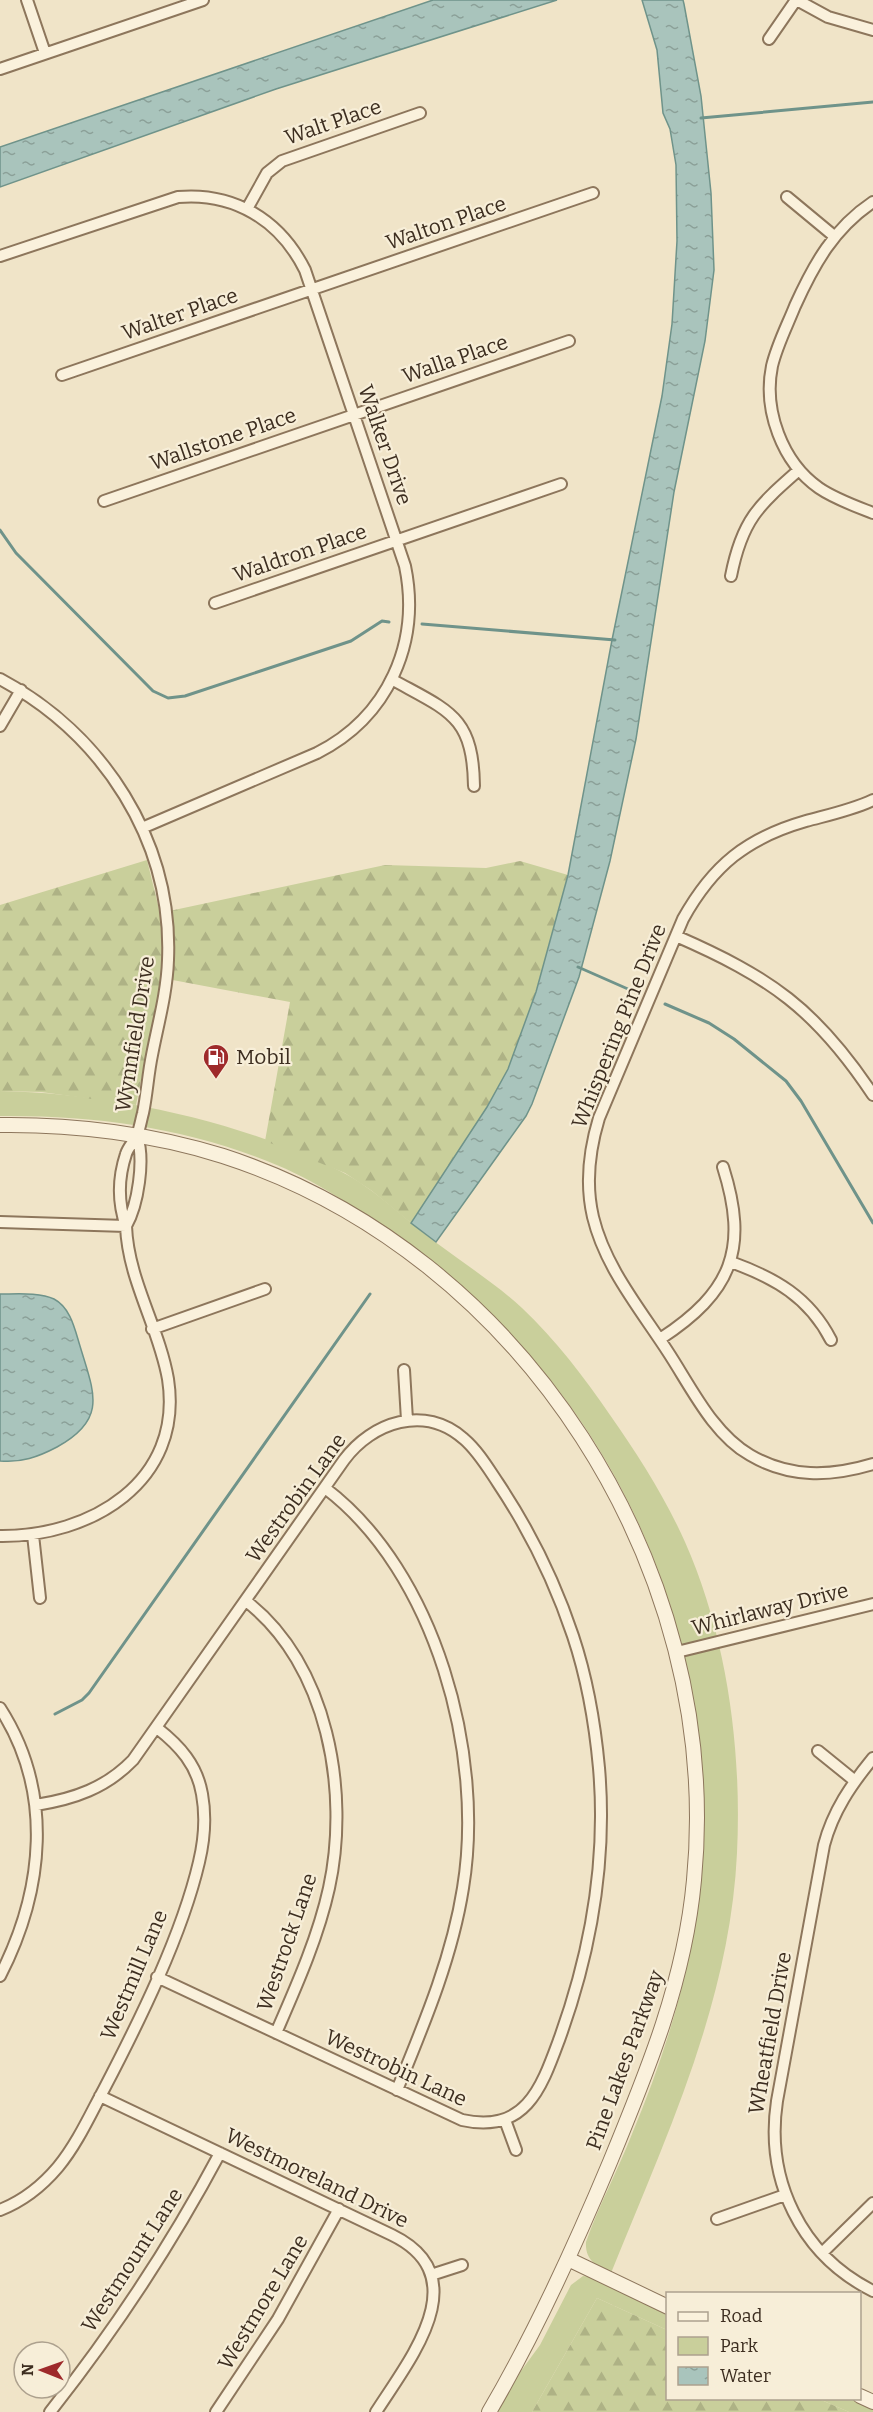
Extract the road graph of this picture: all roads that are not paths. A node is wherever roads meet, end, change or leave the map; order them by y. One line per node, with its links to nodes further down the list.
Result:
1 (27, 0): 7 (street)
2 (203, 0): 4 (street)
3 (796, 0): 5 (street); 6 (street)
4 (170, 5): 7 (street)
5 (873, 30)
6 (769, 39)
7 (45, 53): 8 (street)
8 (0, 69)
9 (420, 113): 13 (street, Walt Place)
10 (593, 193): 16 (street, Walton Place)
11 (787, 197): 14 (street)
12 (873, 202): 14 (street)
13 (247, 208): 15 (street, Walker Drive); 16 (street, Walker Drive)
14 (834, 236): 20 (street)
15 (0, 256)
16 (312, 290): 18 (street, Walter Place); 19 (street, Walker Drive)
17 (569, 341): 19 (street, Walla Place)
18 (62, 375)
19 (354, 415): 22 (street, Wallstone Place); 24 (street, Walker Drive)
20 (799, 470): 23 (street); 25 (street)
21 (561, 484): 24 (street, Waldron Place)
22 (104, 501)
23 (873, 513)
24 (397, 540): 26 (street, Waldron Place); 28 (street, Walker Drive)
25 (731, 576)
26 (215, 603)
27 (0, 680): 29 (street, Wynnfield Drive)
28 (393, 680): 31 (street); 33 (street, Walker Drive)
29 (21, 690): 30 (street); 33 (street, Wynnfield Drive)
30 (0, 726)
31 (474, 786)
32 (873, 800): 34 (street, Whispering Pine Drive)
33 (142, 828): 37 (street, Wynnfield Drive)
34 (676, 936): 35 (street); 44 (street, Whispering Pine Drive)
35 (873, 1095)
36 (0, 1125): 37 (street, Pine Lakes Parkway)
37 (137, 1136): 40 (street); 40 (street); 55 (street, Pine Lakes Parkway)
38 (723, 1167): 41 (street)
39 (0, 1222): 40 (street)
40 (126, 1226): 43 (street)
41 (730, 1262): 44 (street); 45 (street)
42 (265, 1288): 43 (street)
43 (152, 1329): 50 (street)
44 (660, 1339): 48 (street, Whispering Pine Drive)
45 (831, 1340)
46 (404, 1370): 47 (street)
47 (407, 1420): 49 (street, Westrobin Lane); 67 (street, Westrobin Lane)
48 (873, 1464)
49 (326, 1488): 53 (street, Westrobin Lane); 65 (street)
50 (33, 1535): 51 (street); 52 (street)
51 (0, 1536)
52 (40, 1598)
53 (246, 1601): 57 (street, Westrobin Lane); 64 (street, Westrock Lane)
54 (873, 1604): 55 (street, Whirlaway Drive)
55 (677, 1652): 76 (street, Pine Lakes Parkway)
56 (0, 1708): 61 (street)
57 (157, 1728): 61 (street, Westrobin Lane); 63 (street, Westmill Lane)
58 (818, 1751): 60 (street)
59 (873, 1758): 60 (street, Wheatfield Drive)
60 (855, 1781): 70 (street, Wheatfield Drive)
61 (36, 1805): 62 (street)
62 (0, 1976)
63 (157, 1977): 64 (street, Westrobin Lane); 66 (street, Westmill Lane)
64 (276, 2033): 65 (street, Westrobin Lane)
65 (397, 2090): 67 (street, Westrobin Lane)
66 (100, 2096): 69 (street, Westmoreland Drive); 73 (street, Westmill Lane)
67 (505, 2120): 68 (street)
68 (516, 2150)
69 (220, 2153): 72 (street, Westmoreland Drive); 81 (street, Westmount Lane)
70 (785, 2195): 74 (street); 75 (street, Wheatfield Drive)
71 (873, 2203): 75 (street)
72 (339, 2209): 78 (street, Westmoreland Drive); 82 (street, Westmore Lane)
73 (0, 2210)
74 (717, 2219)
75 (822, 2253): 79 (street, Wheatfield Drive)
76 (568, 2259): 80 (street); 84 (street, Pine Lakes Parkway)
77 (462, 2265): 78 (street)
78 (431, 2276): 83 (street, Westmoreland Drive)
79 (873, 2291)
80 (666, 2306)
81 (50, 2412)
82 (216, 2412)
83 (376, 2412)
84 (489, 2412)

